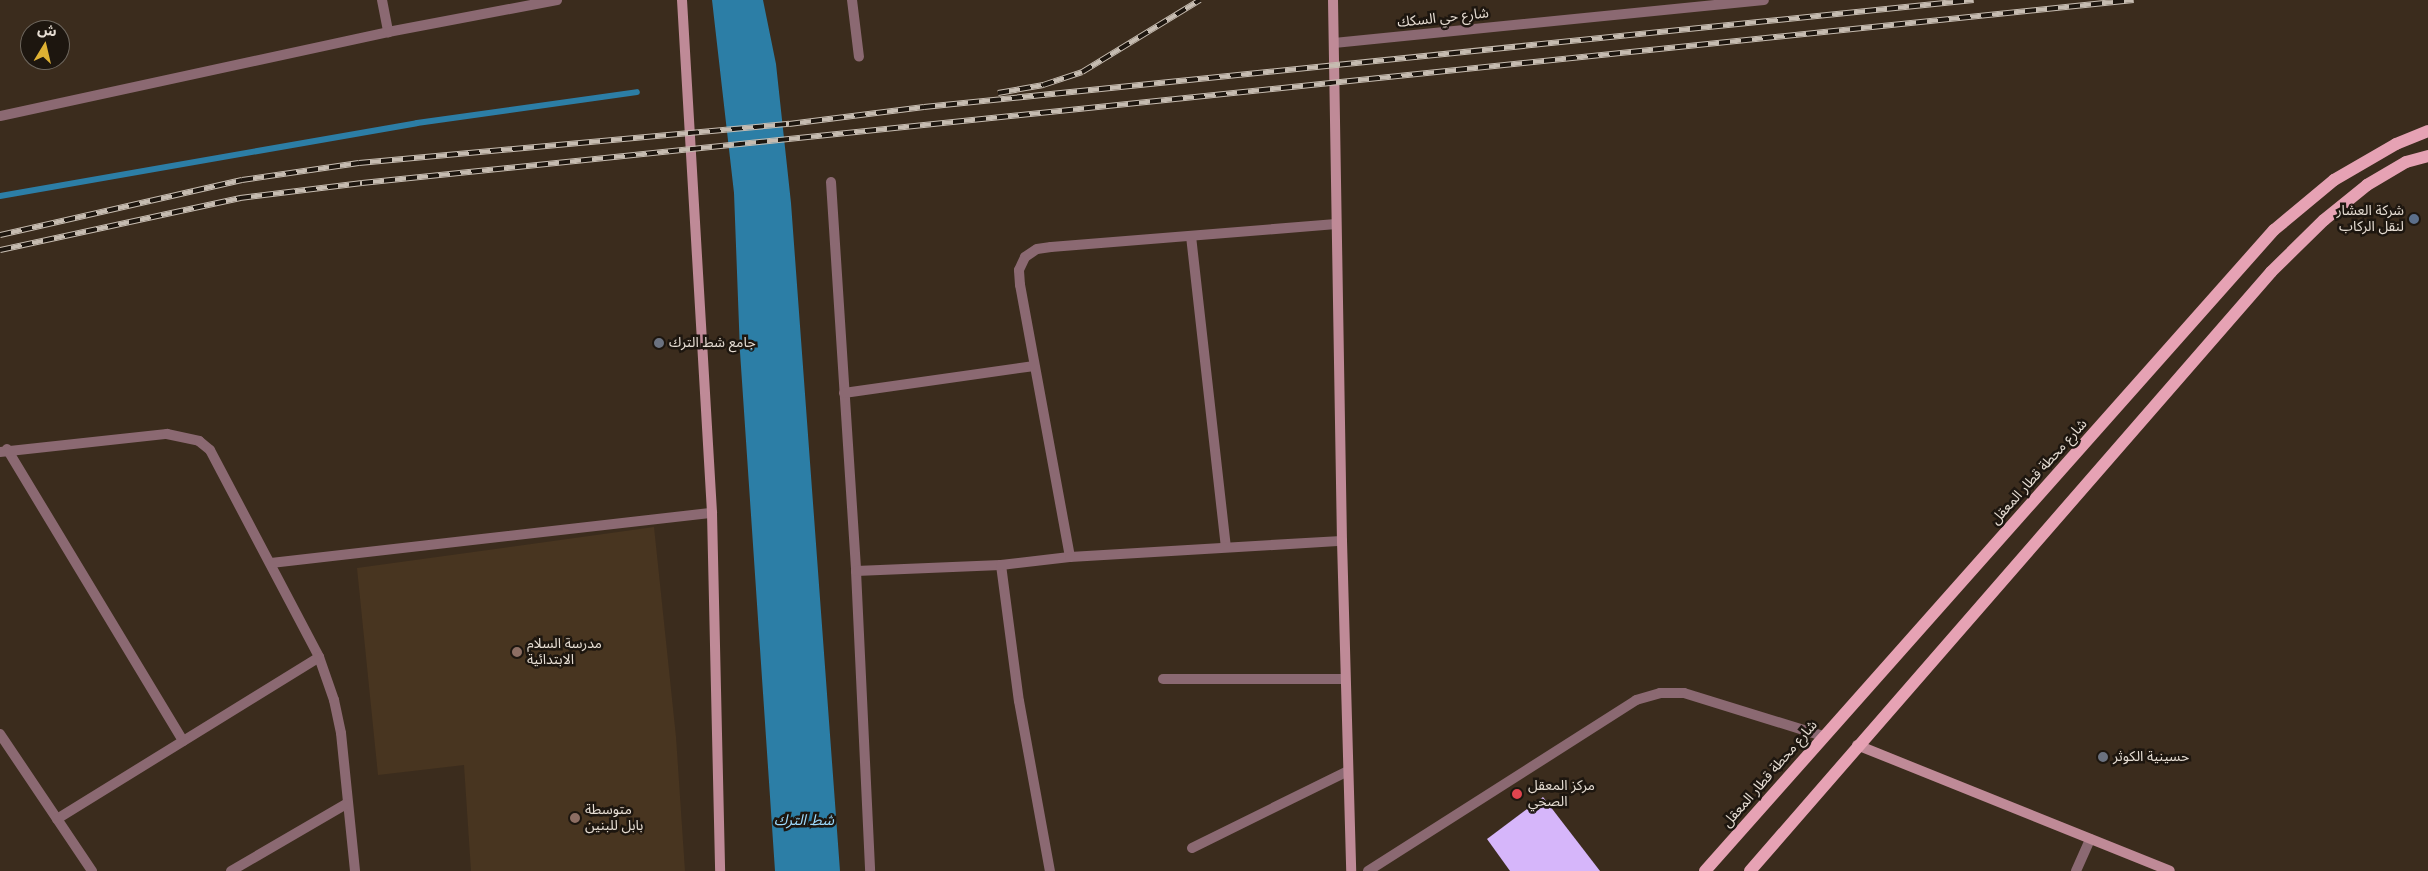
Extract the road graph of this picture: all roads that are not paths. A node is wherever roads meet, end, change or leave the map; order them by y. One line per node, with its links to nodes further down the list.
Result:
1 (382, 0): 8 (street)
2 (556, 0): 8 (street)
3 (682, 0): 20 (street)
4 (852, 0): 10 (street)
5 (1334, 0): 9 (street)
6 (1764, 0): 7 (street, شارع حي السكك)
7 (1725, 2): 9 (street, شارع حي السكك)
8 (388, 32): 11 (street)
9 (1334, 43): 15 (street)
10 (858, 57)
11 (0, 116)
12 (2428, 131): 31 (main road, شارع محطة قطار المعقل)
13 (2428, 156): 33 (main road)
14 (831, 182): 18 (street)
15 (1336, 224): 16 (street); 21 (street)
16 (1191, 236): 17 (street); 22 (street)
17 (1034, 366): 18 (street); 23 (street)
18 (844, 393): 26 (street)
19 (4, 450): 24 (street); 32 (street)
20 (712, 513): 24 (street); 42 (street)
21 (1342, 541): 22 (street); 29 (street)
22 (1226, 547): 23 (street)
23 (1070, 557): 25 (street)
24 (271, 563): 27 (street)
25 (1001, 565): 26 (street); 44 (street)
26 (856, 571): 43 (street)
27 (320, 657): 32 (street); 35 (street)
28 (1163, 679): 29 (street)
29 (1345, 679): 34 (street)
30 (0, 734): 36 (street)
31 (1824, 736): 46 (street); 47 (main road, شارع محطة قطار المعقل)
32 (183, 741): 36 (street)
33 (1857, 745): 37 (street); 48 (main road)
34 (1348, 771): 38 (street); 45 (street)
35 (346, 804): 40 (street); 41 (street)
36 (57, 819): 39 (street)
37 (2090, 839): 49 (street); 50 (street)
38 (1192, 848)
39 (92, 871)
40 (231, 871)
41 (355, 871)
42 (720, 871)
43 (870, 871)
44 (1050, 871)
45 (1351, 871)
46 (1368, 871)
47 (1705, 871)
48 (1750, 871)
49 (2076, 871)
50 (2170, 871)

